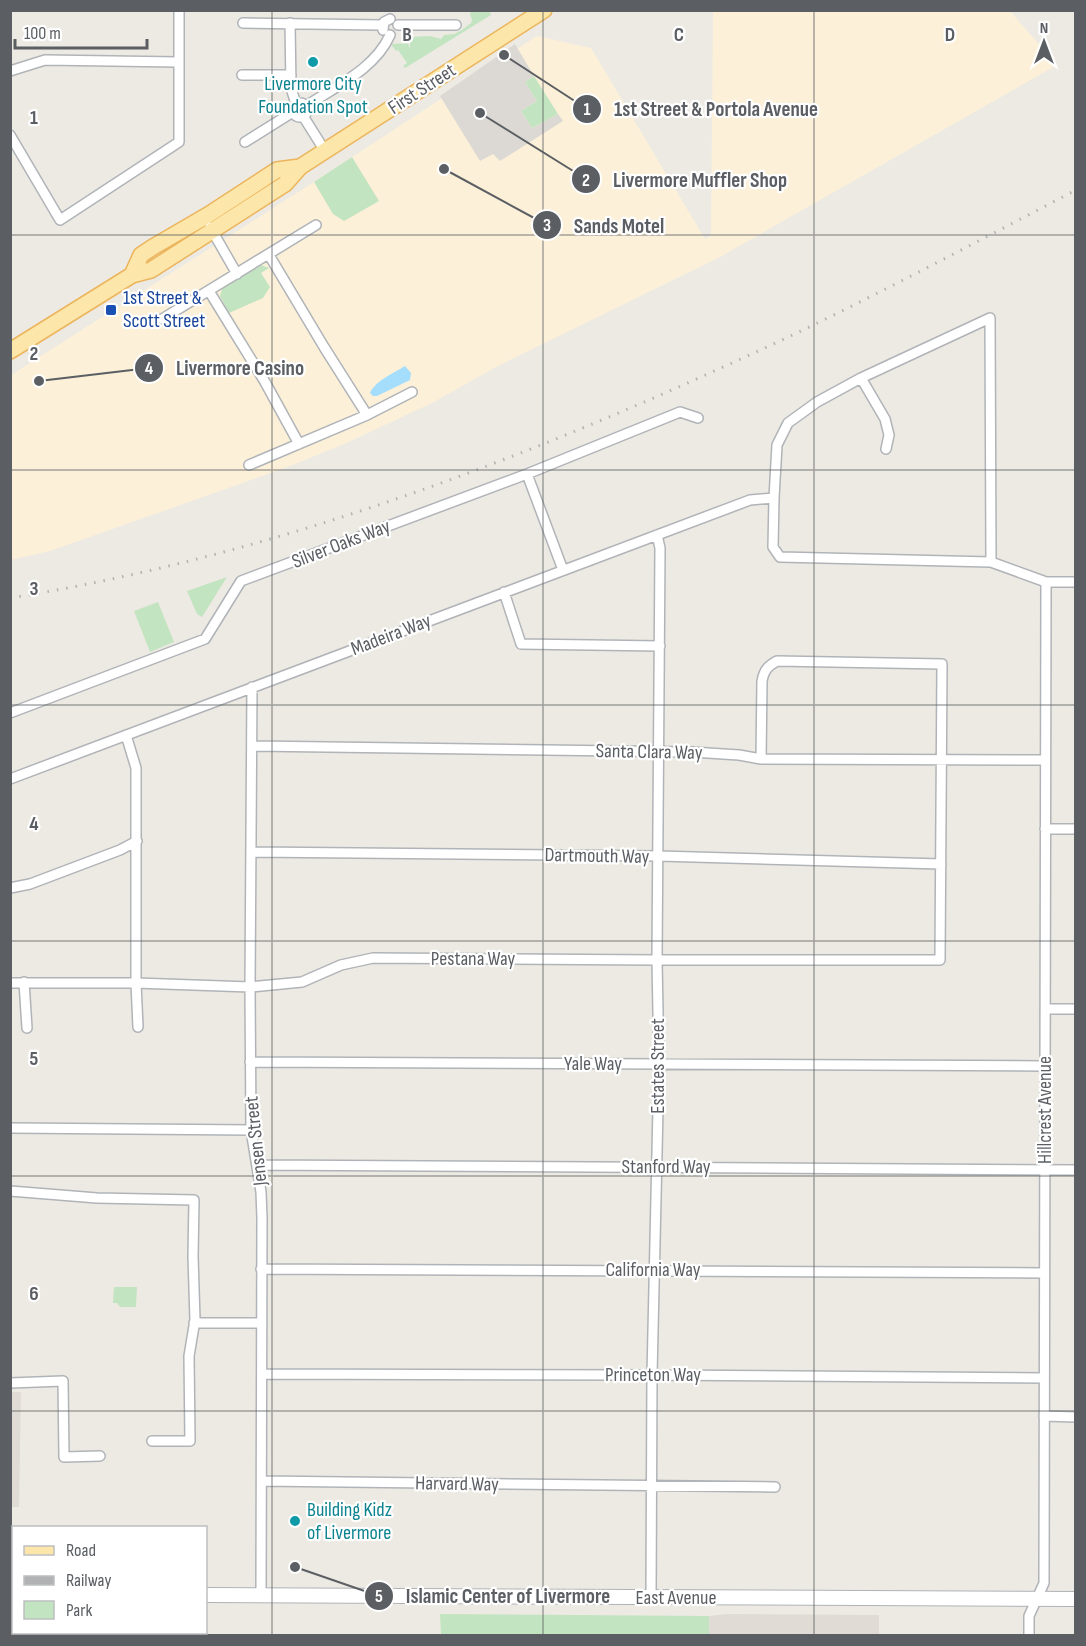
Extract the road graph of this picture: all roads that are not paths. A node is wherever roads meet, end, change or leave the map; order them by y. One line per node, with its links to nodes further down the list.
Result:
1 (179, 10): 9 (street)
2 (542, 11): 18 (main road, First Street)
3 (387, 18): 5 (street); 6 (street); 8 (street)
4 (243, 23): 5 (street)
5 (290, 23): 12 (street)
6 (398, 25): 7 (street); 8 (street)
7 (456, 25)
8 (390, 35): 13 (street)
9 (178, 62): 10 (street); 16 (street)
10 (10, 71)
11 (242, 75): 12 (street)
12 (291, 75): 14 (street)
13 (306, 106): 14 (street); 15 (street)
14 (295, 108): 15 (street); 17 (street)
15 (303, 116): 18 (street)
16 (10, 135)
17 (246, 142)
18 (325, 151): 19 (main road, First Street)
19 (300, 168): 20 (main road, First Street); 22 (main road, First Street)
20 (204, 217): 22 (street); 25 (main road, First Street)
21 (316, 225): 23 (street)
22 (212, 231): 24 (street); 25 (main road, First Street)
23 (269, 255): 24 (street); 31 (street)
24 (237, 274): 26 (street)
25 (132, 275): 28 (main road, First Street)
26 (209, 291): 27 (street); 33 (street)
27 (162, 319)
28 (10, 351)
29 (861, 378): 34 (street); 37 (street); 39 (street)
30 (412, 392): 31 (street)
31 (367, 415): 33 (street)
32 (698, 418): 36 (street, Silver Oaks Way)
33 (299, 444): 35 (street)
34 (886, 449)
35 (249, 465)
36 (527, 474): 40 (street); 46 (street, Silver Oaks Way)
37 (774, 498): 38 (street, Madeira Way); 39 (street)
38 (657, 535): 40 (street, Madeira Way); 44 (street, Estates Street)
39 (991, 562): 41 (street)
40 (563, 570): 43 (street, Madeira Way)
41 (1046, 582): 42 (street); 52 (street, Hillcrest Avenue)
42 (1076, 582)
43 (504, 592): 44 (street); 45 (street, Madeira Way)
44 (660, 646): 49 (street, Estates Street)
45 (252, 687): 47 (street, Madeira Way); 48 (street, Jensen Street)
46 (10, 714)
47 (126, 735): 53 (street, Madeira Way); 56 (street)
48 (252, 746): 49 (street, Santa Clara Way); 57 (street, Jensen Street)
49 (660, 753): 50 (street, Santa Clara Way); 58 (street, Estates Street)
50 (761, 759): 51 (street, Santa Clara Way); 51 (street)
51 (941, 760): 52 (street, Santa Clara Way); 59 (street)
52 (1045, 760): 54 (street, Hillcrest Avenue)
53 (10, 779)
54 (1045, 829): 55 (street); 66 (street, Hillcrest Avenue)
55 (1076, 829)
56 (137, 841): 60 (street); 64 (street)
57 (252, 852): 58 (street, Dartmouth Way); 65 (street, Jensen Street)
58 (659, 856): 59 (street, Dartmouth Way); 61 (street, Estates Street)
59 (941, 864): 61 (street, Pestana Way)
60 (10, 888)
61 (657, 960): 65 (street, Pestana Way); 71 (street, Estates Street)
62 (10, 982): 63 (street, Pestana Way)
63 (24, 982): 64 (street, Pestana Way); 69 (street)
64 (136, 983): 65 (street, Pestana Way); 68 (street)
65 (250, 987): 70 (street, Jensen Street)
66 (1045, 1009): 67 (street); 72 (street, Hillcrest Avenue)
67 (1076, 1010)
68 (138, 1027)
69 (27, 1028)
70 (250, 1062): 71 (street, Yale Way); 74 (street, Jensen Street)
71 (659, 1064): 72 (street, Yale Way); 76 (street, Estates Street)
72 (1044, 1066): 77 (street, Hillcrest Avenue)
73 (10, 1128): 74 (street)
74 (251, 1130): 75 (street, Jensen Street)
75 (257, 1165): 76 (street, Stanford Way); 80 (street, Jensen Street)
76 (657, 1167): 77 (street, Stanford Way); 81 (street, Estates Street)
77 (1045, 1169): 78 (street, Stanford Way); 82 (street, Hillcrest Avenue)
78 (1076, 1170)
79 (10, 1191): 83 (street)
80 (261, 1269): 81 (street, California Way); 84 (street, Jensen Street)
81 (653, 1270): 82 (street, California Way); 86 (street, Estates Street)
82 (1044, 1273): 87 (street, Hillcrest Avenue)
83 (194, 1323): 84 (street); 91 (street)
84 (262, 1323): 85 (street, Jensen Street)
85 (262, 1374): 86 (street, Princeton Way); 93 (street, Jensen Street)
86 (652, 1374): 87 (street, Princeton Way); 94 (street, Estates Street)
87 (1044, 1378): 89 (street, Hillcrest Avenue)
88 (10, 1383): 92 (street)
89 (1044, 1416): 90 (street); 99 (street, Hillcrest Avenue)
90 (1076, 1417)
91 (153, 1441)
92 (99, 1456)
93 (262, 1481): 94 (street, Harvard Way); 97 (street, Jensen Street)
94 (652, 1486): 95 (street, Harvard Way); 98 (street, Estates Street)
95 (775, 1487)
96 (207, 1595): 97 (main road, East Avenue)
97 (261, 1595): 98 (main road, East Avenue)
98 (651, 1598): 99 (main road, East Avenue)
99 (1038, 1598): 100 (main road, East Avenue); 101 (street, Hillcrest Avenue)
100 (1076, 1599)
101 (1029, 1635)

